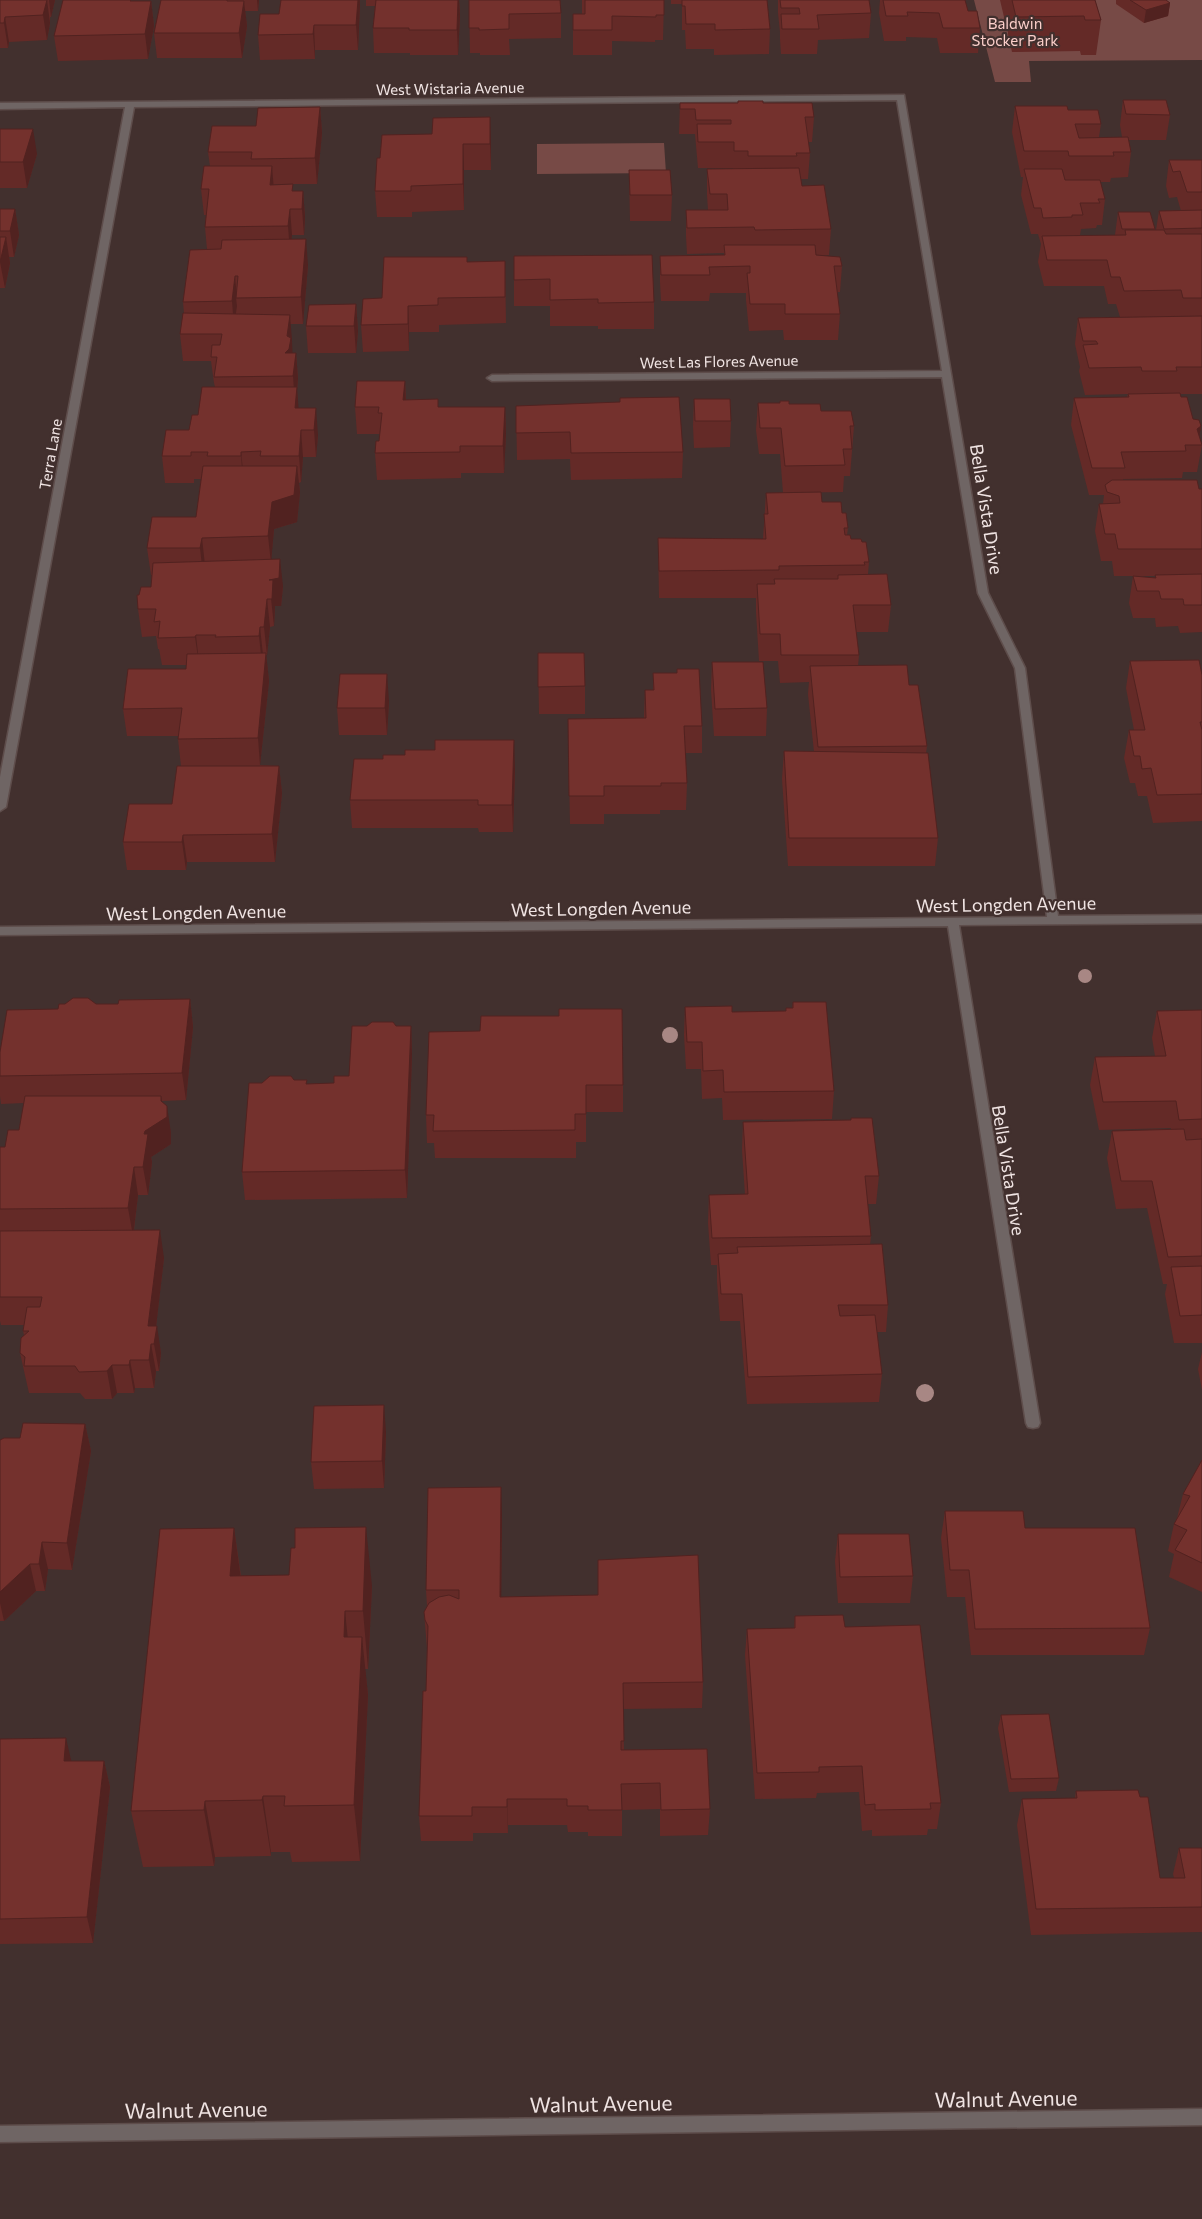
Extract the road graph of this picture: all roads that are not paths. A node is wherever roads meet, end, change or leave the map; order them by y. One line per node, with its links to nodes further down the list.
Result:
1 (901, 97): 2 (street, West Wistaria Avenue); 4 (street, Bella Vista Drive)
2 (130, 105): 3 (street, West Wistaria Avenue); 6 (street, Terra Lane)
3 (0, 106)
4 (947, 374): 5 (street, West Las Flores Avenue); 8 (street, Bella Vista Drive)
5 (492, 378)
6 (0, 808)
7 (1202, 919): 8 (street, West Longden Avenue)
8 (1053, 920): 9 (street, West Longden Avenue)
9 (953, 922): 10 (street, West Longden Avenue); 11 (street, Bella Vista Drive)
10 (0, 931)
11 (1033, 1423)
12 (1202, 2117): 13 (street, Walnut Avenue)
13 (0, 2134)

